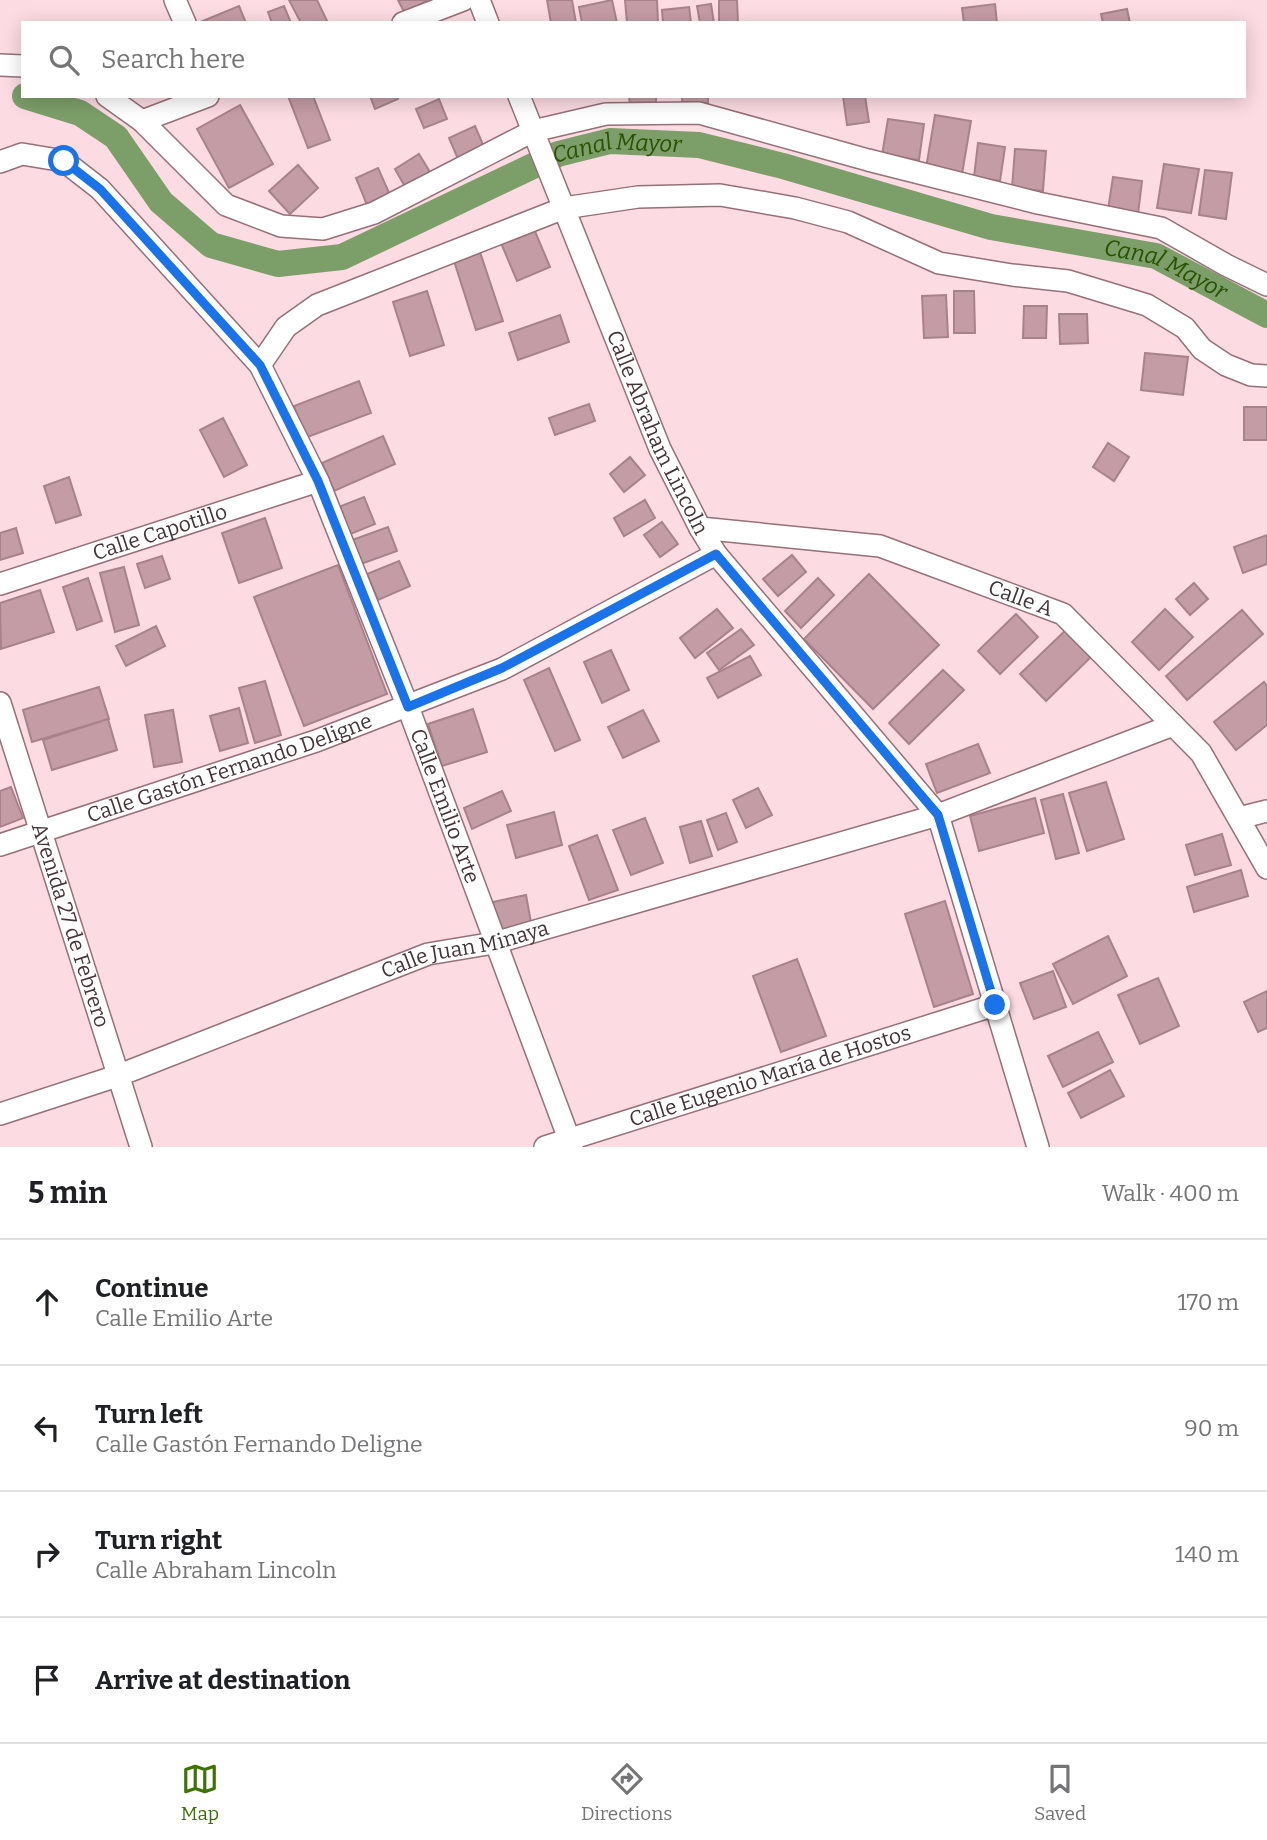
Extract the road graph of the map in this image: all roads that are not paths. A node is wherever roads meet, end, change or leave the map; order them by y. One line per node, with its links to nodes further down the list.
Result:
1 (175, 0): 4 (street)
2 (463, 0): 5 (street)
3 (479, 0): 6 (street)
4 (184, 21)
5 (408, 21)
6 (487, 21)
7 (0, 65): 8 (street)
8 (21, 66)
9 (110, 98): 12 (street)
10 (203, 98): 12 (street)
11 (520, 98): 13 (street, Calle Abraham Lincoln)
12 (142, 121): 13 (street)
13 (534, 133): 15 (street, Calle Abraham Lincoln); 16 (street)
14 (0, 162): 17 (street, Calle Emilio Arte)
15 (564, 208): 17 (street); 18 (street); 20 (street, Calle Abraham Lincoln)
16 (1267, 285)
17 (260, 365): 19 (street, Calle Emilio Arte)
18 (1267, 376)
19 (318, 481): 22 (street, Calle Capotillo); 24 (street, Calle Emilio Arte)
20 (700, 528): 21 (street, Calle Abraham Lincoln); 25 (street, Calle A)
21 (716, 554): 24 (street, Calle Gastón Fernando Deligne); 27 (street, Calle Abraham Lincoln)
22 (0, 584)
23 (0, 703): 29 (street, Avenida 27 de Febrero)
24 (408, 707): 29 (street, Calle Gastón Fernando Deligne); 32 (street, Calle Emilio Arte)
25 (1173, 725): 27 (street, Calle Juan Minaya); 28 (street, Calle A)
26 (1267, 811): 28 (street)
27 (938, 815): 32 (street, Calle Juan Minaya); 33 (street, Calle Abraham Lincoln)
28 (1238, 818): 31 (street, Calle A)
29 (41, 831): 30 (street, Calle Gastón Fernando Deligne); 34 (street, Avenida 27 de Febrero)
30 (0, 845)
31 (1267, 868)
32 (494, 943): 34 (street, Calle Juan Minaya); 36 (street, Calle Emilio Arte)
33 (995, 1005): 36 (street, Calle Eugenio María de Hostos); 39 (street, Calle Abraham Lincoln)
34 (117, 1076): 35 (street, Calle Juan Minaya); 37 (street, Avenida 27 de Febrero)
35 (0, 1114)
36 (571, 1144): 38 (street, Calle Eugenio María de Hostos)
37 (141, 1147)
38 (545, 1147)
39 (1038, 1147)

